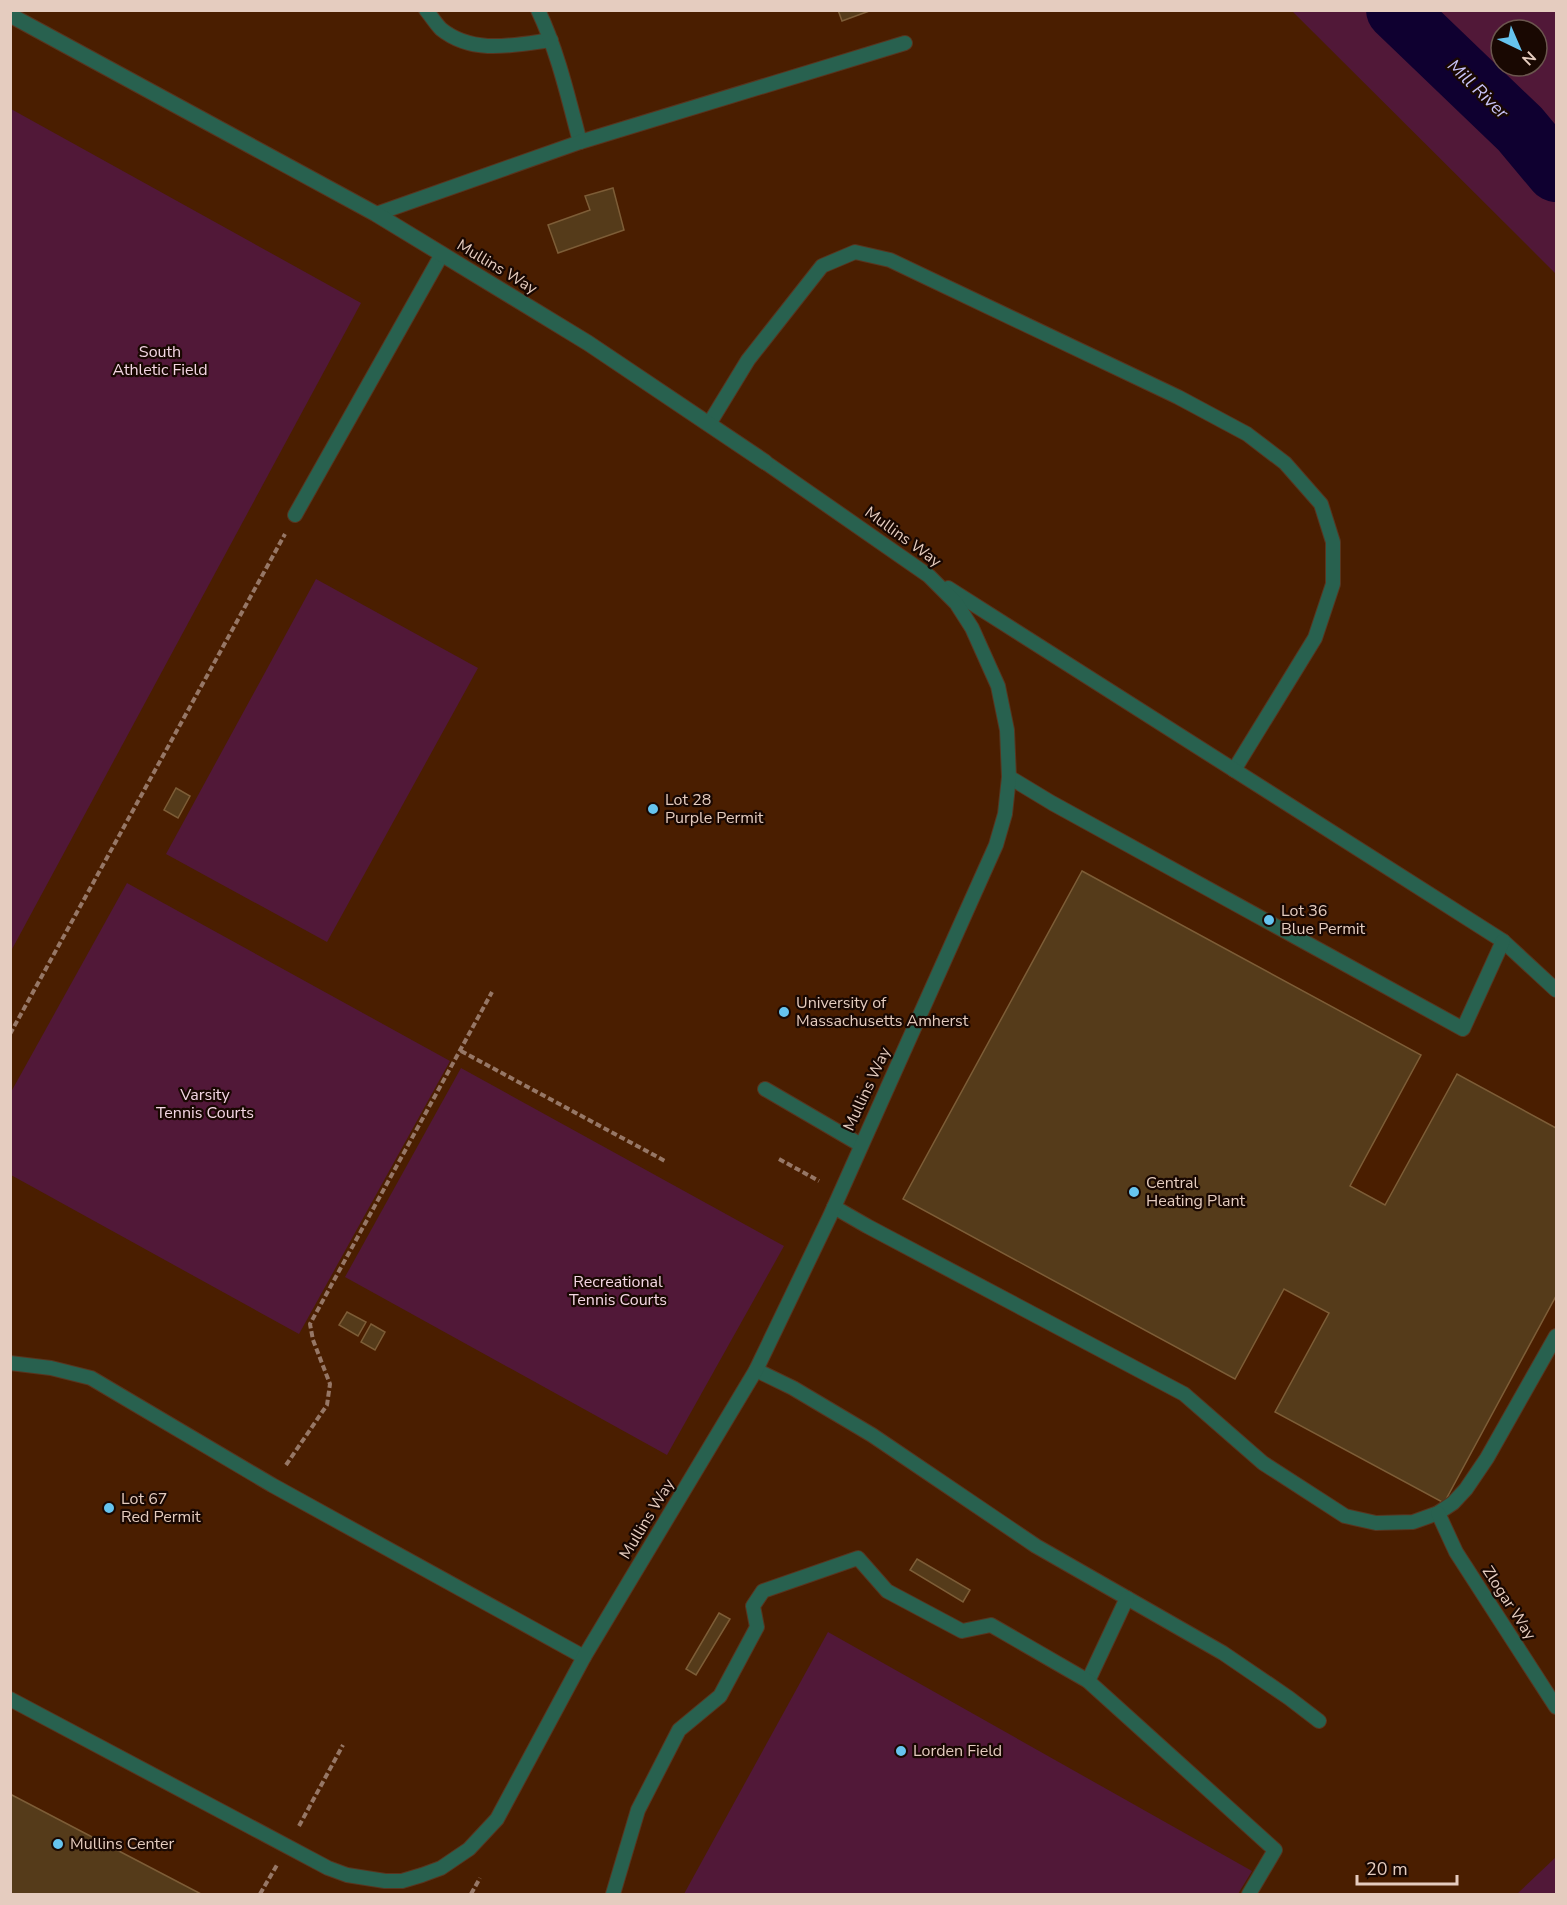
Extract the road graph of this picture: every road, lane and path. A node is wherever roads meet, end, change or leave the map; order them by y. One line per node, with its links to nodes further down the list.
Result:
1 (426, 10): 4 (lane)
2 (538, 10): 4 (lane)
3 (10, 15): 7 (street, Mullins Way)
4 (551, 40): 6 (lane)
5 (905, 43): 6 (lane)
6 (580, 142): 7 (lane)
7 (376, 214): 8 (street, Mullins Way)
8 (442, 254): 9 (street, Mullins Way); 11 (lane)
9 (709, 424): 10 (street, Mullins Way); 13 (lane)
10 (765, 462): 12 (lane, Mullins Way)
11 (295, 515): 18 (path)
12 (929, 576): 13 (lane); 14 (lane, Mullins Way)
13 (1234, 770): 15 (lane)
14 (1009, 777): 15 (lane); 21 (lane, Mullins Way)
15 (1503, 941): 16 (lane)
16 (1557, 990)
17 (492, 992): 19 (path)
18 (10, 1034)
19 (462, 1051): 23 (path); 29 (path)
20 (765, 1089): 21 (lane)
21 (861, 1145): 25 (lane, Mullins Way)
22 (778, 1159): 24 (path)
23 (665, 1161)
24 (822, 1183)
25 (834, 1207): 28 (lane, Mullins Way); 30 (lane)
26 (1557, 1336): 30 (lane)
27 (10, 1363): 29 (lane)
28 (756, 1370): 31 (lane); 32 (lane, Mullins Way)
29 (272, 1485): 32 (lane)
30 (1438, 1513): 35 (lane, Zlogar Way)
31 (1127, 1598): 33 (lane); 36 (lane)
32 (584, 1657): 34 (lane, Mullins Way)
33 (1088, 1681): 43 (lane); 44 (lane)
34 (10, 1699)
35 (1557, 1707)
36 (1319, 1721)
37 (343, 1745): 38 (path)
38 (298, 1829)
39 (277, 1865): 41 (path)
40 (480, 1878): 42 (path)
41 (260, 1894)
42 (471, 1894)
43 (613, 1894)
44 (1249, 1894)

